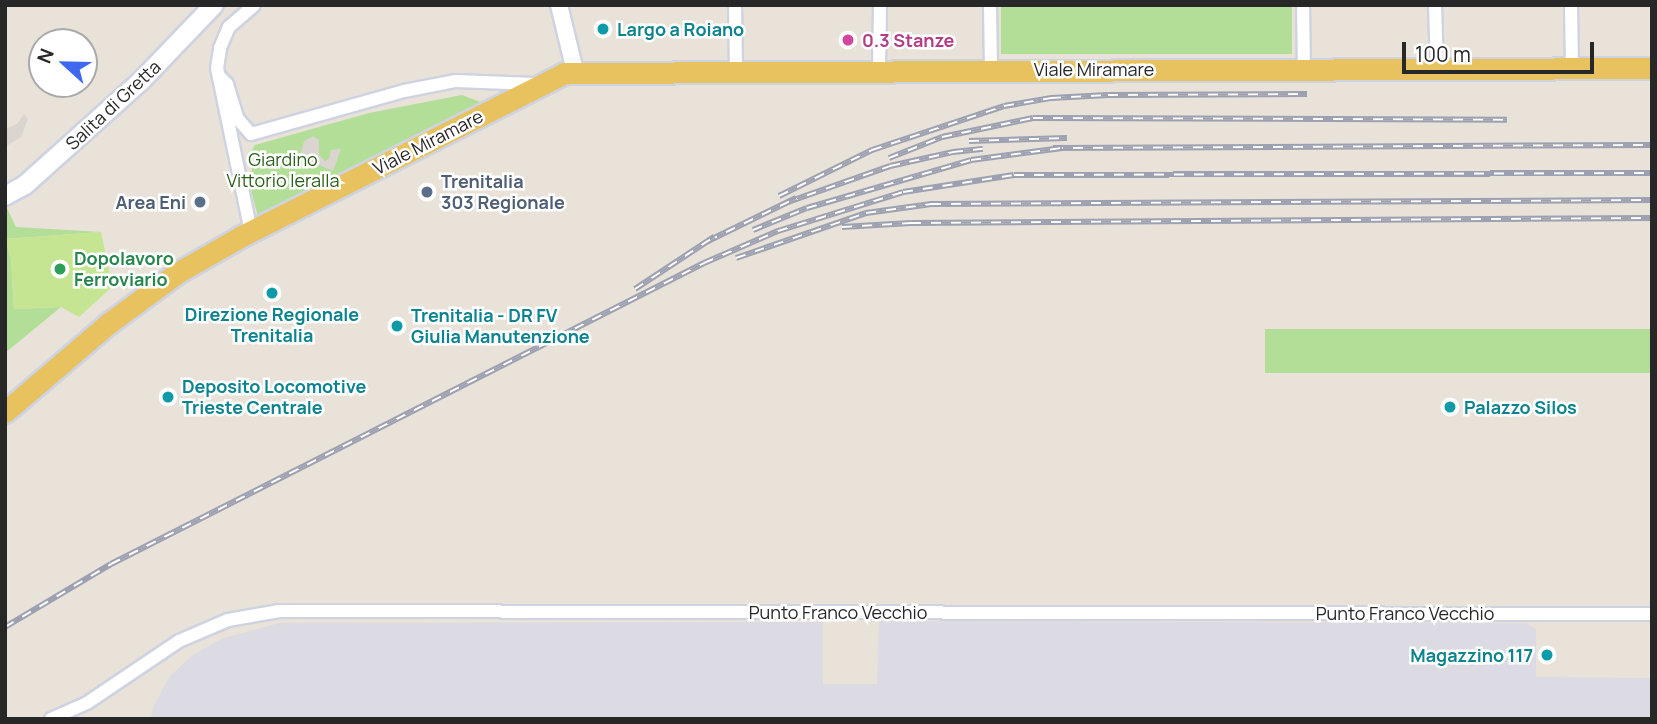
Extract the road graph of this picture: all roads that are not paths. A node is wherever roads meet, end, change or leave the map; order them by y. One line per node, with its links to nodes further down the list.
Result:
1 (214, 5): 20 (main road, Salita di Gretta)
2 (254, 5): 18 (street)
3 (559, 5): 16 (street)
4 (735, 5): 17 (street)
5 (880, 5): 14 (street)
6 (990, 5): 15 (street)
7 (1303, 5): 11 (street)
8 (1435, 5): 12 (street)
9 (1571, 5): 10 (street)
10 (1572, 67): 12 (main road, Viale Miramare); 13 (main road, Viale Miramare)
11 (1304, 68): 12 (main road, Viale Miramare); 15 (main road, Viale Miramare)
12 (1437, 68)
13 (1652, 68)
14 (879, 69): 15 (main road, Viale Miramare); 17 (main road, Viale Miramare)
15 (991, 69)
16 (575, 71): 17 (main road, Viale Miramare); 19 (main road, Viale Miramare)
17 (736, 71)
18 (219, 76): 19 (street, Viale Miramare); 21 (street)
19 (539, 84): 21 (main road, Viale Miramare)
20 (5, 196)
21 (251, 232): 22 (main road, Viale Miramare)
22 (5, 412)
23 (1652, 614): 24 (street, Punto Franco Vecchio)
24 (51, 719)

